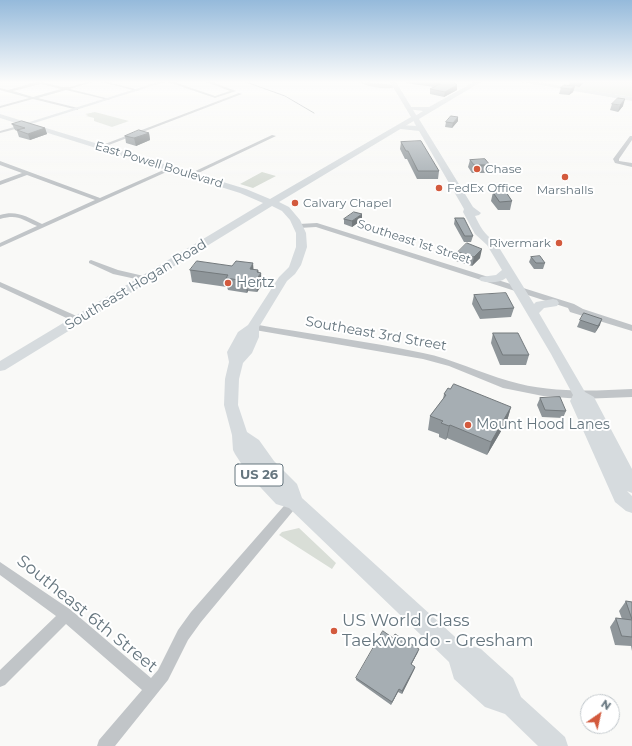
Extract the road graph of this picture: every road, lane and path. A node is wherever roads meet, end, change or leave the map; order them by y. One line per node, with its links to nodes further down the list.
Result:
1 (3, 117): 5 (main road, East Powell Boulevard / US 26)
2 (50, 117): 5 (main road)
3 (179, 117): 11 (street)
4 (415, 118): 6 (main road, Southeast Hogan Road); 7 (main road)
5 (26, 124): 8 (street); 11 (main road, East Powell Boulevard / US 26)
6 (401, 127): 7 (main road); 19 (main road, Southeast Hogan Road)
7 (421, 128): 26 (main road)
8 (0, 132)
9 (274, 136): 16 (street)
10 (632, 137): 13 (street)
11 (99, 147): 14 (main road, East Powell Boulevard / US 26)
12 (0, 163): 15 (street)
13 (632, 165)
14 (170, 168): 16 (main road, East Powell Boulevard / US 26); 18 (street)
15 (27, 173): 17 (street); 18 (street)
16 (190, 175): 19 (main road, East Powell Boulevard / US 26)
17 (0, 183)
18 (100, 200): 21 (street)
19 (272, 203): 22 (main road, East Powell Boulevard / US 26); 23 (main road, East Powell Boulevard / US 26); 28 (main road, Southeast Hogan Road)
20 (0, 217): 21 (street)
21 (42, 226): 24 (street)
22 (299, 226): 23 (main road, East Powell Boulevard / US 26); 27 (street, Southeast 1st Street)
23 (298, 240): 35 (main road, East Powell Boulevard / US 26)
24 (0, 245)
25 (91, 262): 28 (street)
26 (508, 271): 27 (main road); 30 (main road)
27 (485, 279): 30 (street, Southeast 1st Street)
28 (145, 280): 34 (main road, Southeast Hogan Road)
29 (0, 284): 34 (street)
30 (520, 290): 31 (street, Southeast 1st Street); 32 (street, Southeast 1st Street); 33 (main road)
31 (553, 303): 32 (street, Southeast 1st Street); 33 (main road)
32 (580, 311): 36 (street, Southeast 1st Street)
33 (534, 313): 39 (main road)
34 (78, 320): 37 (main road, Southeast Hogan Road)
35 (253, 327): 39 (street, Southeast 3rd Street); 41 (main road, East Powell Boulevard / US 26)
36 (632, 328)
37 (0, 366)
38 (632, 393): 39 (street, Southeast 3rd Street)
39 (580, 395): 40 (main road); 42 (main road)
40 (632, 486)
41 (294, 502): 46 (street); 48 (main road, East Powell Boulevard / US 26)
42 (632, 506)
43 (0, 568): 44 (street, Southeast 6th Street)
44 (66, 615): 45 (street); 46 (street, Southeast 6th Street)
45 (0, 680)
46 (152, 689): 47 (street)
47 (105, 746)
48 (556, 746)

